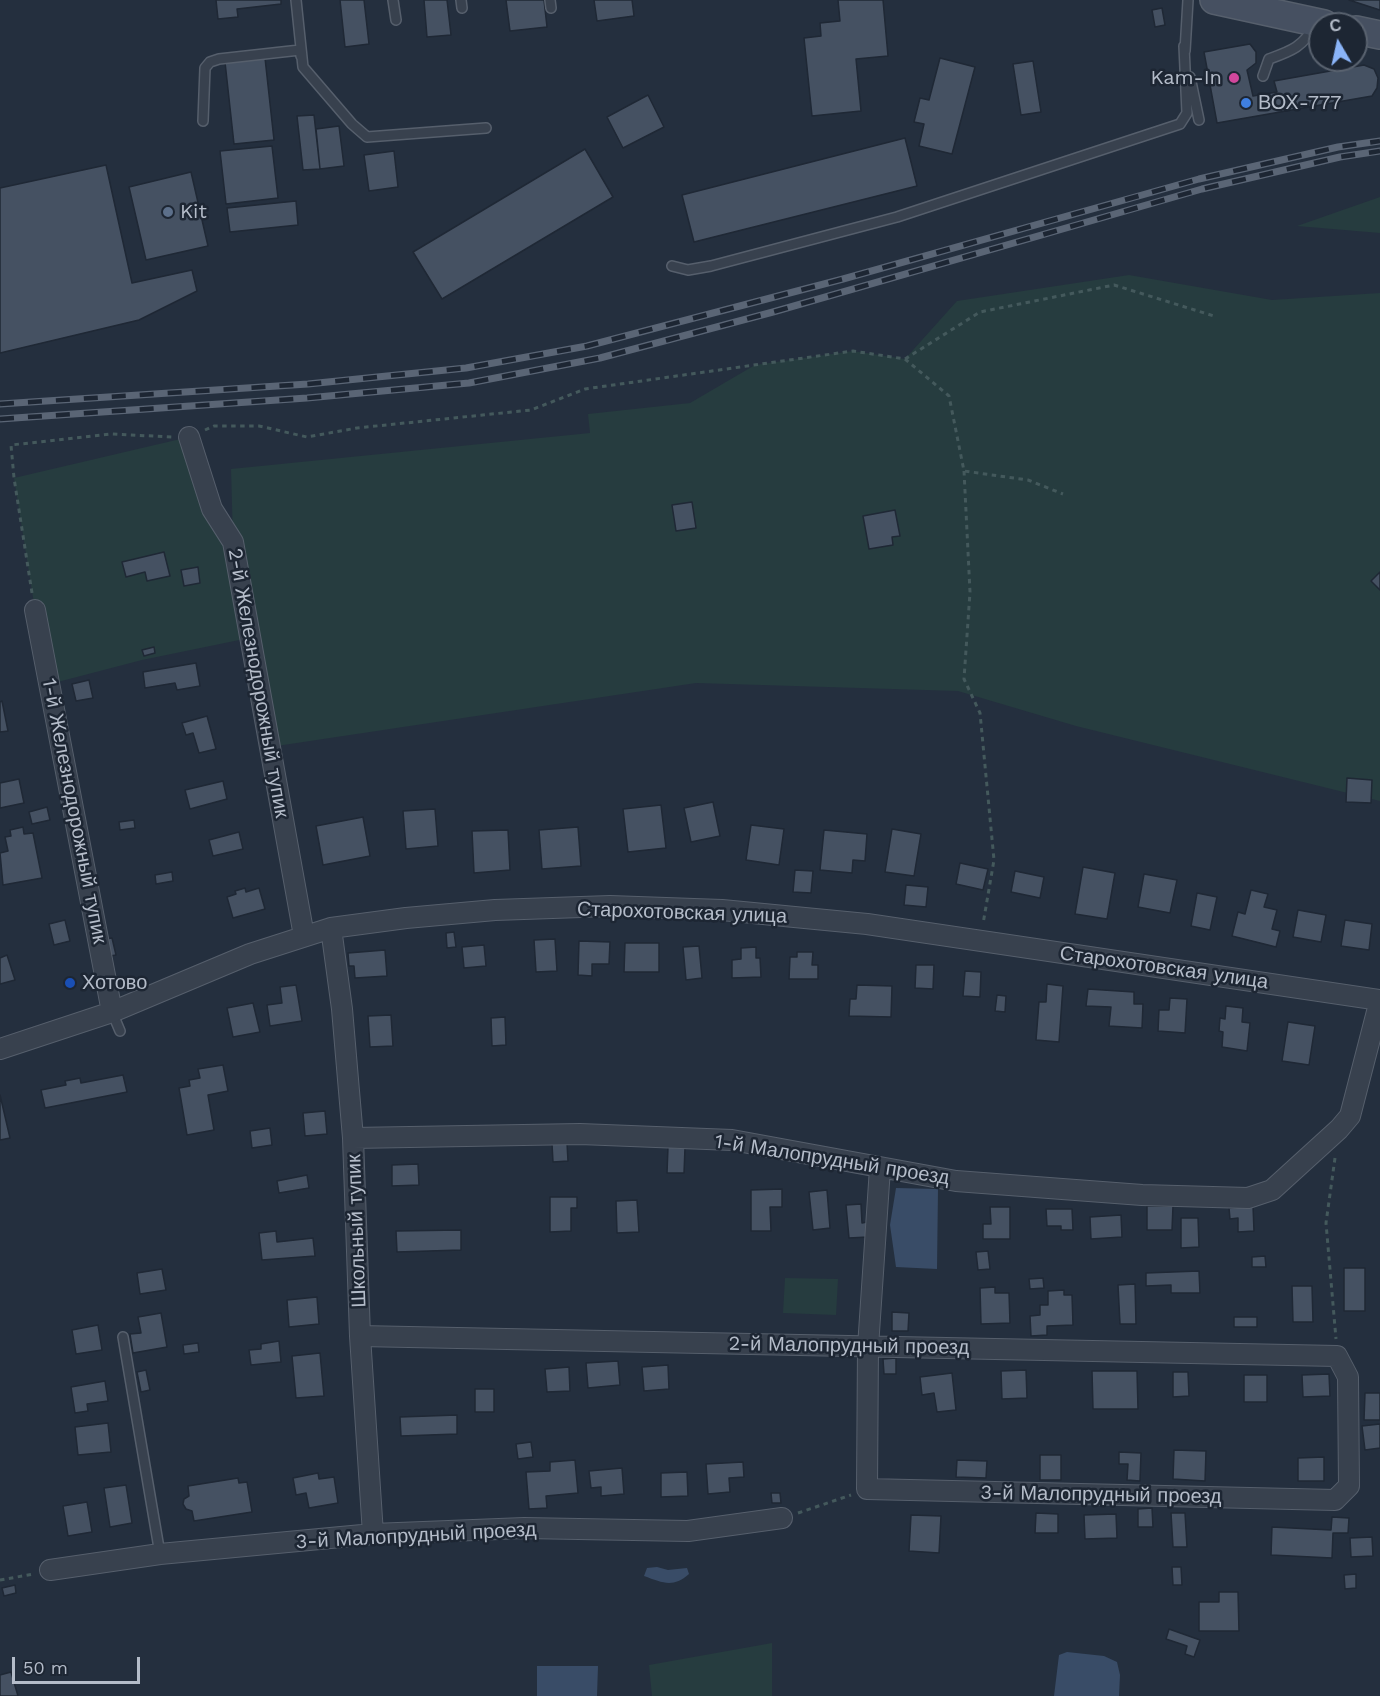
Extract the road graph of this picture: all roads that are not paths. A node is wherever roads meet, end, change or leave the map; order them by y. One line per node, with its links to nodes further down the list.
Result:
1 (296, 0): 9 (lane)
2 (393, 0): 5 (lane)
3 (1188, 0): 8 (lane)
4 (1214, 0): 6 (main road)
5 (396, 20)
6 (1308, 20)
7 (1308, 38): 10 (lane)
8 (1184, 46): 11 (lane); 14 (lane)
9 (300, 50): 12 (lane); 13 (lane)
10 (1263, 76)
11 (1199, 120)
12 (204, 121)
13 (486, 128)
14 (672, 266)
15 (189, 438): 18 (street, 2-й Железнодорожный тупик)
16 (35, 610): 20 (street, 1-й Железнодорожный тупик)
17 (331, 928): 18 (street, Старохотовская улица); 19 (street, Старохотовская улица); 23 (street, Школьный тупик)
18 (304, 936): 20 (street, Старохотовская улица)
19 (1380, 1000): 24 (street, 1-й Малопрудный проезд)
20 (112, 1012): 21 (lane); 22 (street, Старохотовская улица)
21 (120, 1030)
22 (0, 1049)
23 (354, 1138): 24 (street, 1-й Малопрудный проезд); 25 (street, Школьный тупик)
24 (880, 1168): 27 (street)
25 (360, 1336): 27 (street, 2-й Малопрудный проезд); 30 (street, Школьный тупик)
26 (123, 1337): 31 (lane)
27 (868, 1347): 28 (street, 3-й Малопрудный проезд); 28 (street, 2-й Малопрудный проезд)
28 (1335, 1500)
29 (782, 1518): 30 (street, 3-й Малопрудный проезд)
30 (373, 1534): 31 (street, 3-й Малопрудный проезд)
31 (160, 1554): 32 (street, 3-й Малопрудный проезд)
32 (50, 1570)

